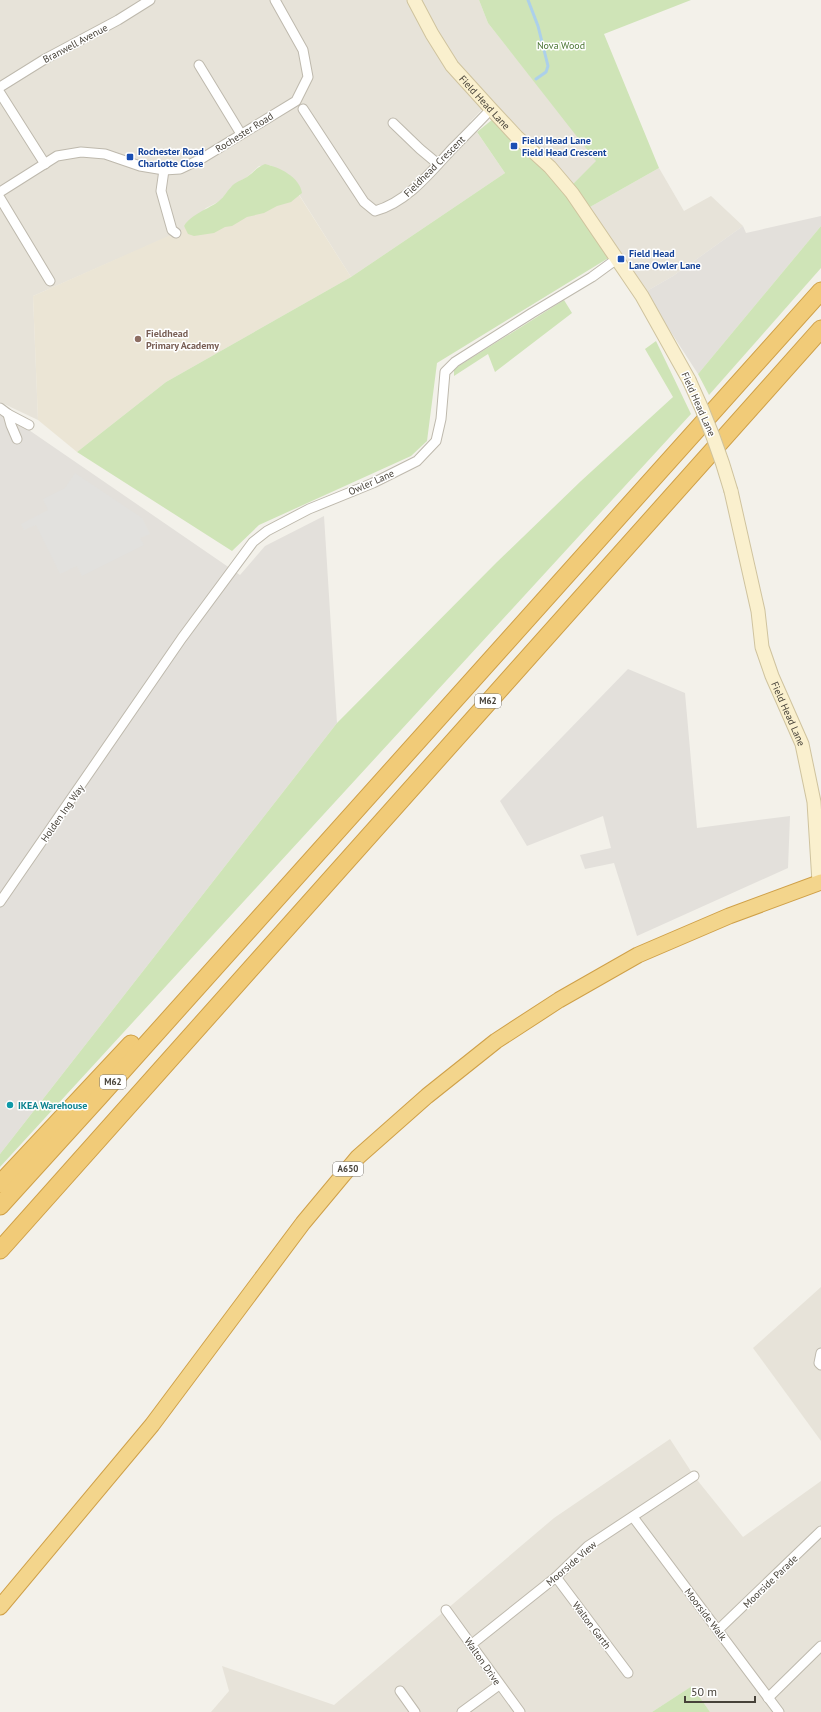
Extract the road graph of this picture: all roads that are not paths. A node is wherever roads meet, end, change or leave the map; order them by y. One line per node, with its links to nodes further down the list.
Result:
1 (150, 0): 5 (street, Branwell Avenue)
2 (275, 0): 10 (street, Rochester Road)
3 (414, 0): 7 (main road, Field Head Lane)
4 (199, 65): 10 (street)
5 (0, 86)
6 (0, 93): 11 (street)
7 (491, 109): 12 (street, Fieldhead Crescent); 17 (main road, Field Head Lane)
8 (303, 110): 12 (street, Fieldhead Crescent)
9 (393, 123): 12 (street)
10 (241, 134): 13 (street, Rochester Road)
11 (45, 164): 13 (street, Rochester Road); 14 (street, Rochester Road)
12 (438, 164)
13 (164, 170): 16 (street)
14 (0, 192)
15 (0, 198): 18 (street)
16 (176, 233)
17 (618, 258): 25 (street, Owler Lane); 26 (main road, Field Head Lane, bridge)
18 (50, 281)
19 (821, 291): 28 (highway, M62)
20 (821, 329): 31 (highway, M62)
21 (0, 408): 22 (street)
22 (8, 414): 23 (street); 24 (street)
23 (29, 425)
24 (17, 439)
25 (125, 723): 27 (street, Holden Ing Way)
26 (820, 882): 38 (highway, A650)
27 (0, 902)
28 (225, 956): 29 (highway, M62); 30 (highway, M62)
29 (0, 1184)
30 (0, 1206)
31 (0, 1250)
32 (821, 1353): 33 (street)
33 (821, 1366)
34 (694, 1476): 35 (street, Moorside View)
35 (633, 1517): 37 (street, Moorside View); 40 (street, Moorside Walk)
36 (821, 1531): 40 (street, Moorside Parade)
37 (556, 1577): 41 (street, Moorside View); 43 (street, Walton Garth)
38 (0, 1607)
39 (446, 1610): 41 (street, Walton Drive)
40 (718, 1630): 46 (street, Moorside Walk)
41 (472, 1644): 44 (street, Walton Drive)
42 (821, 1646): 46 (street)
43 (628, 1672)
44 (499, 1685): 48 (street); 49 (street, Walton Drive)
45 (400, 1691): 47 (street)
46 (768, 1698): 50 (street, Moorside Walk)
47 (414, 1712)
48 (462, 1712)
49 (520, 1712)
50 (779, 1712)

